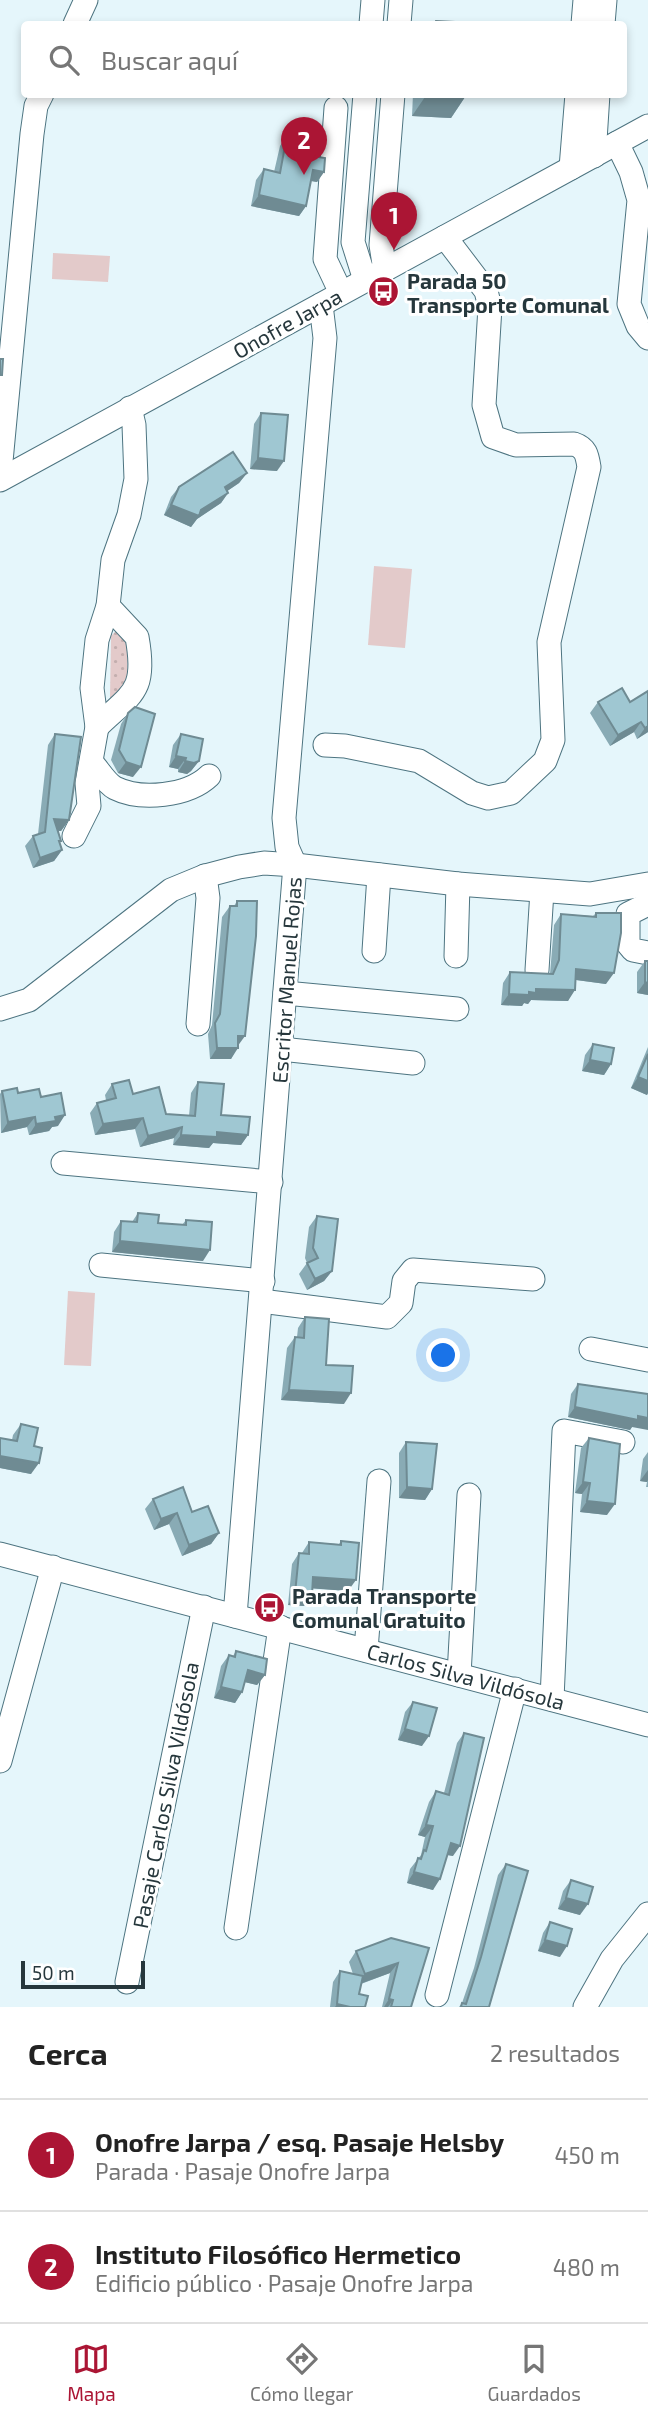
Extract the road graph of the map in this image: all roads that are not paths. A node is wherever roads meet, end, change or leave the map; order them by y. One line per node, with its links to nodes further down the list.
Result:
1 (86, 0): 6 (street)
2 (373, 0): 7 (street)
3 (401, 0): 8 (street)
4 (585, 0): 9 (street)
5 (605, 0): 10 (street)
6 (76, 21)
7 (370, 21)
8 (399, 21)
9 (583, 21)
10 (603, 21)
11 (40, 98): 26 (street)
12 (365, 98): 22 (street)
13 (393, 98): 22 (street)
14 (577, 98): 20 (street)
15 (598, 98): 19 (street)
16 (336, 108): 23 (street)
17 (648, 126): 18 (street, Onofre Jarpa)
18 (617, 143): 19 (street, Onofre Jarpa); 25 (street)
19 (594, 156): 20 (street, Onofre Jarpa)
20 (571, 168): 21 (street, Onofre Jarpa)
21 (445, 237): 22 (street, Onofre Jarpa); 32 (street)
22 (375, 275): 23 (street, Onofre Jarpa)
23 (341, 293): 24 (street, Onofre Jarpa)
24 (321, 305): 27 (street, Onofre Jarpa); 38 (street, Escritor Manuel Rojas)
25 (648, 338)
26 (4, 408): 28 (street)
27 (130, 408): 29 (street, Onofre Jarpa); 30 (street)
28 (0, 472)
29 (0, 480)
30 (108, 606): 31 (street); 31 (street)
31 (97, 727): 33 (street)
32 (325, 746)
33 (93, 764): 35 (street); 36 (street)
34 (209, 776): 35 (street)
35 (114, 787): 36 (street)
36 (89, 806): 37 (street)
37 (74, 836)
38 (295, 865): 39 (street); 40 (street); 49 (street, Escritor Manuel Rojas)
39 (379, 875): 41 (street); 45 (street)
40 (205, 876): 50 (street); 52 (street)
41 (458, 884): 43 (street); 47 (street)
42 (648, 884): 43 (street)
43 (542, 891): 48 (street)
44 (648, 905): 46 (street)
45 (373, 951)
46 (648, 953)
47 (456, 956)
48 (537, 970)
49 (285, 993): 51 (street); 53 (street, Escritor Manuel Rojas)
50 (0, 1009)
51 (457, 1009)
52 (198, 1024)
53 (281, 1049): 54 (street); 56 (street, Escritor Manuel Rojas)
54 (413, 1063)
55 (63, 1163): 56 (street)
56 (271, 1182): 59 (street, Escritor Manuel Rojas)
57 (101, 1265): 59 (street)
58 (533, 1279): 59 (street)
59 (262, 1291): 68 (street, Escritor Manuel Rojas)
60 (591, 1349): 61 (street)
61 (648, 1360)
62 (623, 1442): 73 (street)
63 (379, 1481): 70 (street)
64 (468, 1495): 71 (street)
65 (0, 1553): 66 (street, Carlos Silva Vildósola)
66 (53, 1567): 67 (street, Carlos Silva Vildósola); 75 (street)
67 (204, 1607): 68 (street, Carlos Silva Vildósola); 78 (street, Pasaje Carlos Silva Vildósola)
68 (235, 1616): 69 (street, Carlos Silva Vildósola)
69 (280, 1627): 70 (street, Carlos Silva Vildósola); 77 (street)
70 (366, 1650): 71 (street, Carlos Silva Vildósola)
71 (459, 1675): 72 (street, Carlos Silva Vildósola)
72 (515, 1689): 73 (street, Carlos Silva Vildósola); 79 (street)
73 (552, 1699): 74 (street, Carlos Silva Vildósola)
74 (648, 1724)
75 (0, 1761)
76 (648, 1914): 80 (street)
77 (236, 1928)
78 (127, 1982)
79 (437, 1995)
80 (586, 2007)

